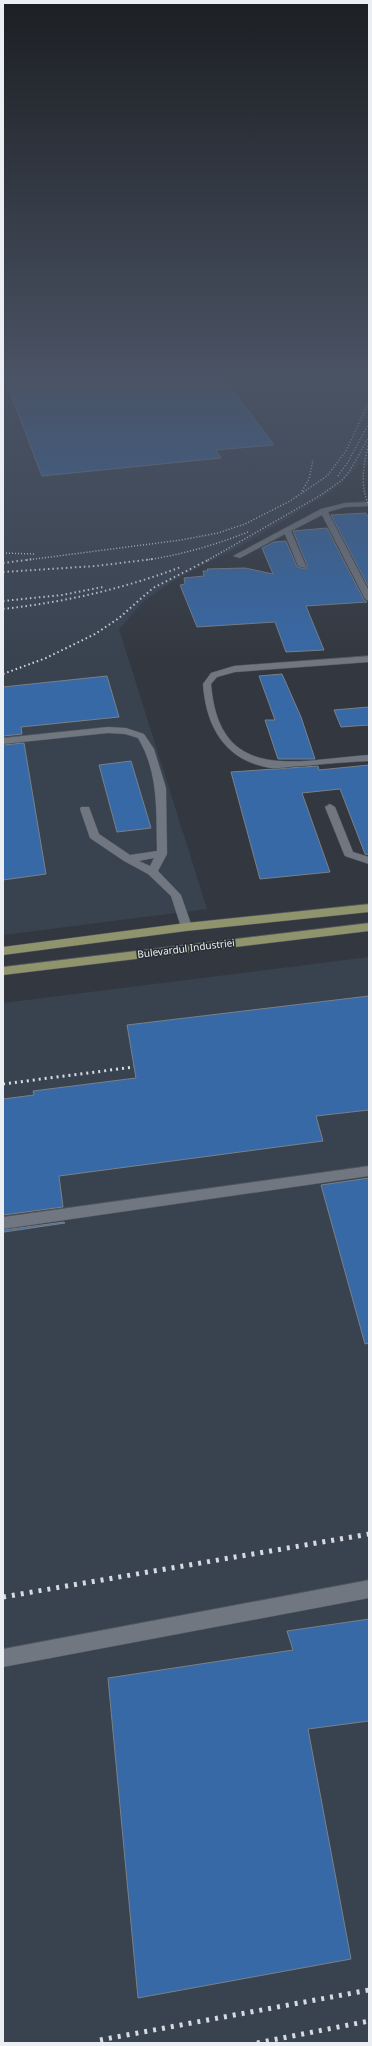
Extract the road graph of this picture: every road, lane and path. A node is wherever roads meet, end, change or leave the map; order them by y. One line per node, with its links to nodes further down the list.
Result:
1 (369, 504): 2 (lane)
2 (324, 511): 3 (lane); 6 (lane)
3 (287, 530): 4 (lane); 5 (lane)
4 (237, 556)
5 (302, 566)
6 (369, 599)
7 (369, 659): 9 (lane)
8 (3, 741): 12 (lane)
9 (369, 758)
10 (330, 807): 14 (lane)
11 (85, 809): 13 (lane)
12 (162, 854): 13 (lane); 15 (lane)
13 (128, 859): 15 (lane)
14 (369, 861)
15 (152, 872): 18 (lane)
16 (369, 908): 18 (main road, Bulevardul Industriei)
17 (369, 927): 20 (main road, Bulevardul Industriei)
18 (186, 928): 19 (main road, Bulevardul Industriei)
19 (3, 951)
20 (3, 972)
21 (369, 1170): 22 (lane)
22 (3, 1223)
23 (369, 1589): 24 (lane)
24 (3, 1658)

